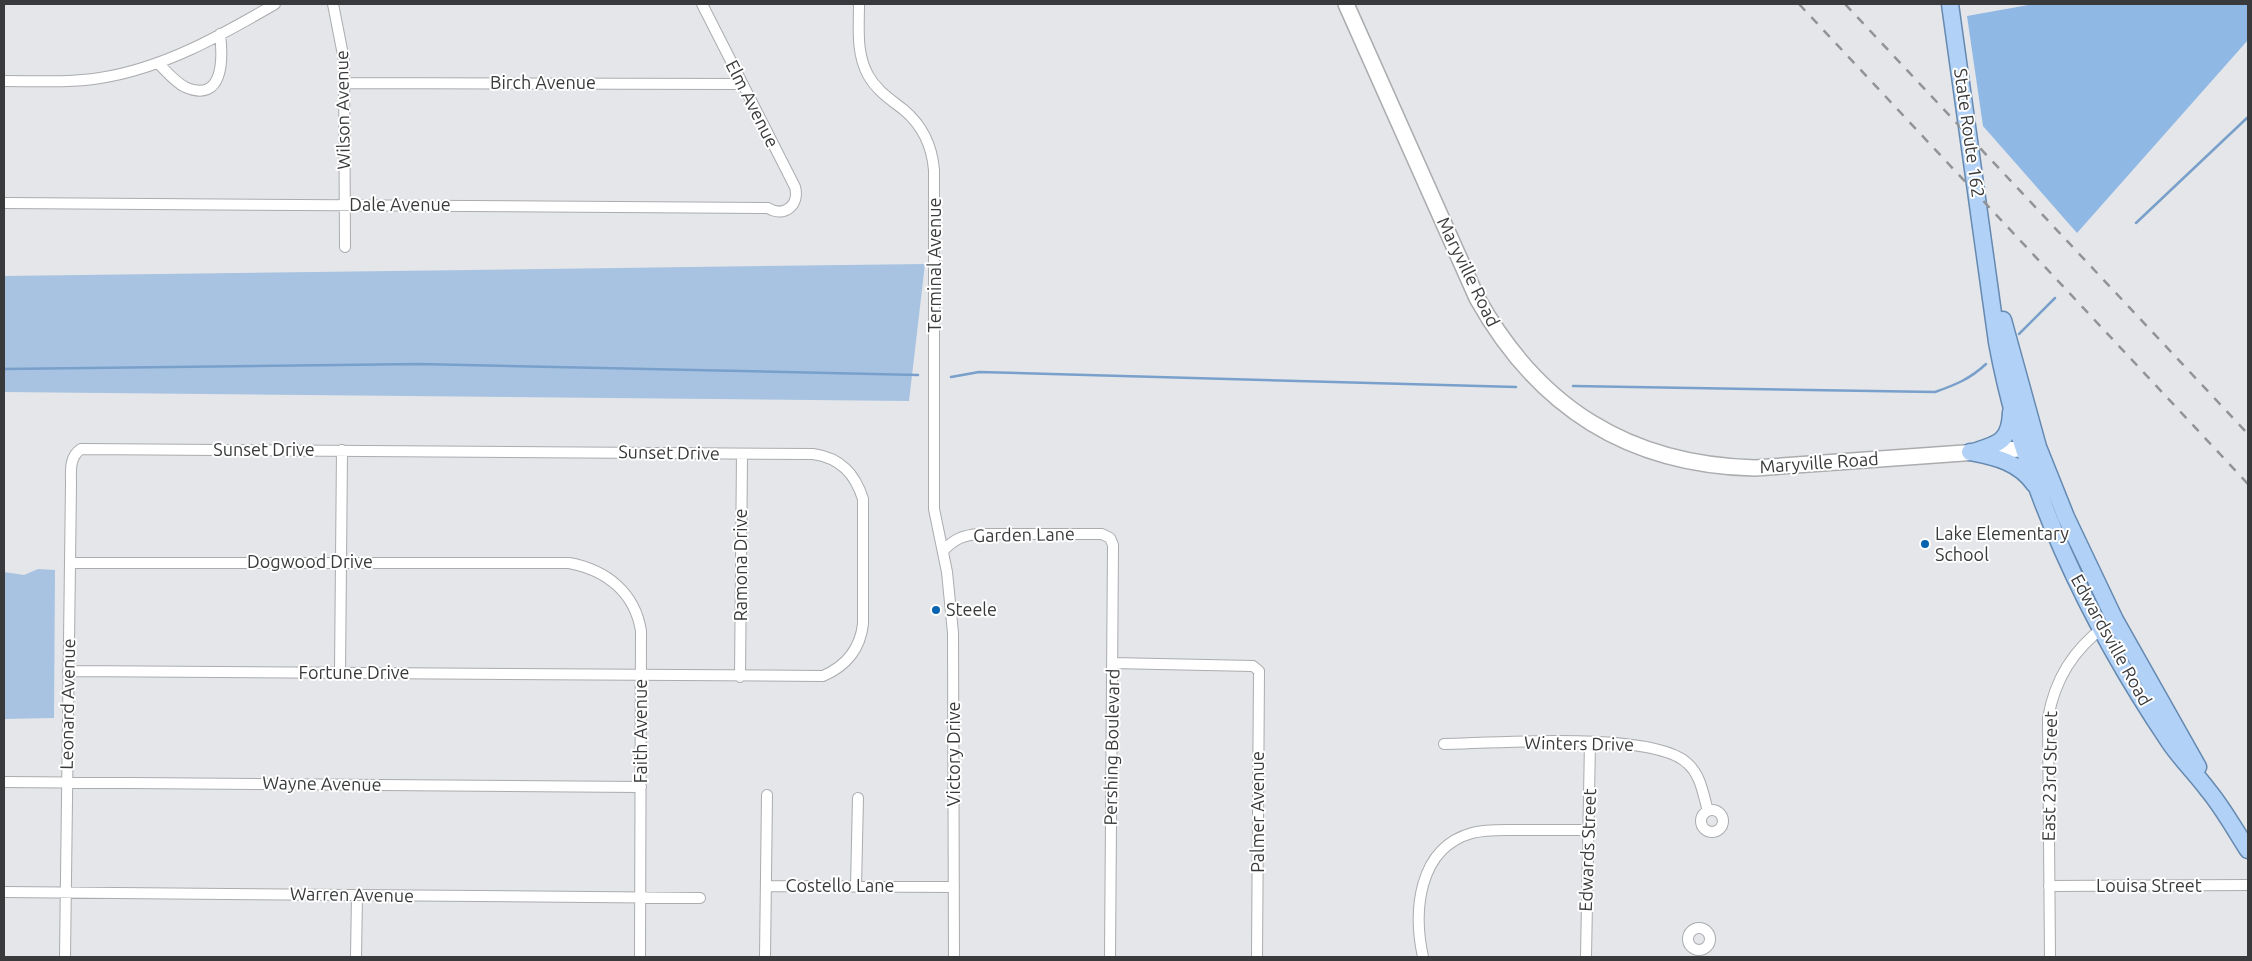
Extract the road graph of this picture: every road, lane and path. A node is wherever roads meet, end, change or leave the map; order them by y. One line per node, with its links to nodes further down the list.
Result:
1 (275, 4): 7 (street)
2 (333, 4): 10 (street, Wilson Avenue)
3 (702, 4): 11 (street, Elm Avenue)
4 (859, 4): 25 (street, Terminal Avenue)
5 (1346, 4): 20 (main road, Maryville Road)
6 (1950, 4): 16 (main road, State Route 162)
7 (220, 34): 8 (street); 8 (street)
8 (158, 63): 9 (street)
9 (4, 81)
10 (344, 83): 11 (street, Birch Avenue); 13 (street, Wilson Avenue)
11 (742, 84): 14 (street, Elm Avenue)
12 (4, 203): 13 (street, Dale Avenue)
13 (344, 205): 14 (street, Dale Avenue); 15 (street, Wilson Avenue)
14 (794, 205)
15 (345, 248)
16 (1987, 262): 17 (main road, State Route 162); 18 (main road, State Route 162)
17 (2011, 405): 18 (main road, State Route 162); 20 (main road)
18 (2031, 448): 20 (main road, Maryville Road); 23 (main road, Edwardsville Road); 29 (main road, Edwardsville Road)
19 (342, 450): 21 (street, Sunset Drive); 22 (street, Sunset Drive); 26 (street)
20 (1970, 452): 23 (main road)
21 (76, 453): 27 (street, Leonard Avenue)
22 (742, 454): 34 (street, Ramona Drive); 34 (street, Sunset Drive)
23 (2041, 493): 29 (main road, Edwardsville Road)
24 (1110, 538): 25 (street, Garden Lane); 30 (street, Pershing Boulevard)
25 (942, 551): 49 (street, Victory Drive)
26 (341, 562): 27 (street, Dogwood Drive); 28 (street, Dogwood Drive); 32 (street)
27 (70, 563): 31 (street, Leonard Avenue)
28 (549, 563): 33 (street, Faith Avenue)
29 (2108, 624): 44 (main road, Edwardsville Road); 48 (street, East 23rd Street)
30 (1112, 663): 60 (street, Pershing Boulevard); 61 (street, Palmer Avenue)
31 (68, 671): 32 (street, Fortune Drive); 38 (street, Leonard Avenue)
32 (340, 673): 33 (street, Fortune Drive)
33 (641, 675): 34 (street, Sunset Drive); 39 (street, Faith Avenue)
34 (740, 676)
35 (1590, 742): 36 (street, Winters Drive); 42 (street, Winters Drive); 43 (street, Edwards Street)
36 (1444, 744)
37 (4, 782): 38 (street, Wayne Avenue)
38 (67, 782): 39 (street, Wayne Avenue); 51 (street, Leonard Avenue)
39 (641, 787): 53 (street, Faith Avenue)
40 (767, 795): 46 (street)
41 (858, 798): 47 (street)
42 (1708, 811)
43 (1590, 830): 62 (street); 63 (street, Edwards Street)
44 (2248, 850)
45 (2248, 885): 48 (street, Louisa Street)
46 (767, 886): 47 (street, Costello Lane); 58 (street, Costello Lane)
47 (856, 886): 49 (street, Costello Lane)
48 (2049, 886): 64 (street, East 23rd Street)
49 (954, 887): 59 (street, Victory Drive)
50 (4, 892): 51 (street, Warren Avenue)
51 (66, 893): 52 (street, Warren Avenue); 55 (street, Leonard Avenue)
52 (357, 895): 53 (street, Warren Avenue); 56 (street)
53 (640, 898): 54 (street, Warren Avenue); 57 (street, Faith Avenue)
54 (700, 898)
55 (65, 957)
56 (356, 957)
57 (640, 957)
58 (765, 957)
59 (954, 957)
60 (1110, 957)
61 (1257, 957)
62 (1423, 957)
63 (1586, 957)
64 (2050, 957)

